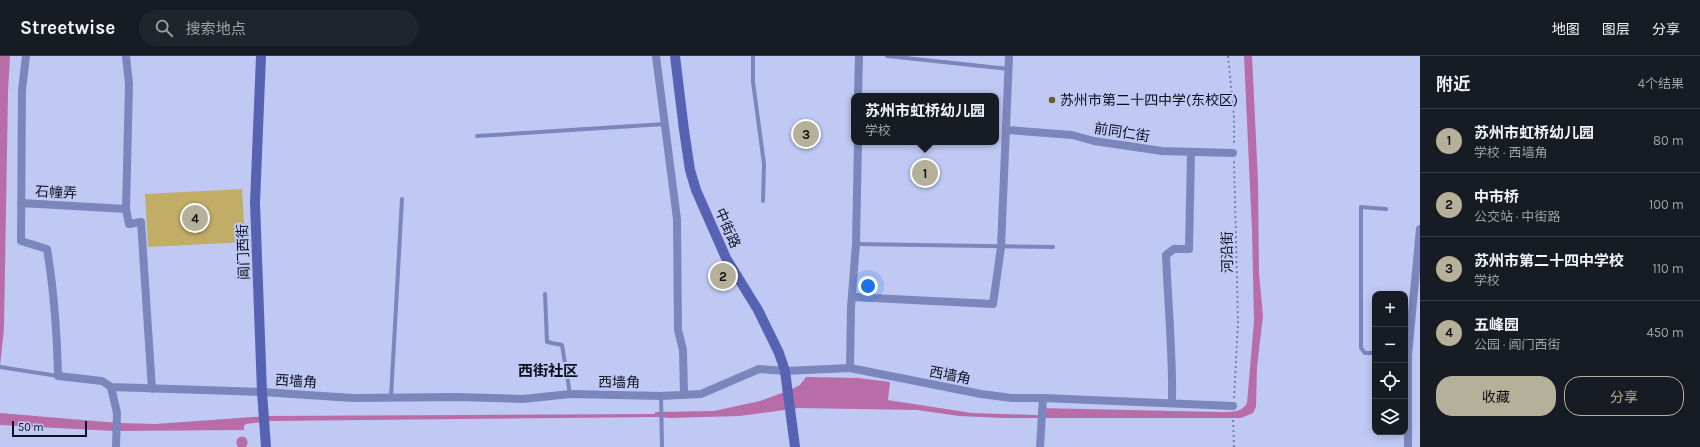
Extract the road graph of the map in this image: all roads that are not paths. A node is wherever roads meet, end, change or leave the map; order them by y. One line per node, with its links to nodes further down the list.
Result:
1 (26, 56): 20 (street)
2 (126, 56): 21 (street)
3 (260, 56): 38 (main road, 阊门西街)
4 (656, 56): 12 (street)
5 (675, 56): 34 (main road, 中街路)
6 (753, 56): 19 (lane)
7 (859, 56): 11 (street)
8 (887, 56): 10 (lane)
9 (1009, 56): 10 (street)
10 (1009, 69): 13 (street)
11 (858, 93)
12 (665, 124): 14 (lane); 40 (street)
13 (1007, 130): 16 (street, 前同仁街); 25 (street)
14 (477, 136)
15 (858, 145): 24 (street)
16 (1191, 153): 17 (street, 前同仁街); 44 (street)
17 (1233, 153)
18 (402, 199): 42 (lane)
19 (763, 201)
20 (22, 203): 21 (street, 石幢弄); 35 (street, 石幢弄)
21 (126, 208): 37 (street)
22 (1386, 209): 30 (lane)
23 (1420, 229): 29 (street)
24 (856, 244): 25 (lane); 28 (street)
25 (1001, 247): 26 (lane); 28 (street)
26 (1053, 247)
27 (545, 294): 39 (lane)
28 (852, 297): 33 (street)
29 (1408, 345)
30 (1372, 353)
31 (1407, 363): 51 (street)
32 (0, 367): 35 (lane)
33 (850, 368): 34 (street, 西墙角); 43 (street, 西墙角)
34 (785, 371): 40 (street, 西墙角); 49 (main road, 中街路)
35 (58, 376): 36 (street)
36 (111, 387): 37 (street, 西墙角); 46 (street)
37 (152, 389): 38 (street, 西墙角)
38 (262, 392): 42 (street, 西墙角); 47 (main road, 阊门西街)
39 (570, 394): 41 (street, 西墙角); 42 (street, 西墙角)
40 (684, 395): 41 (street, 西墙角)
41 (661, 396): 48 (lane)
42 (391, 398)
43 (1042, 401): 44 (street, 西墙角); 50 (street)
44 (1172, 403): 45 (street, 西墙角)
45 (1233, 406)
46 (116, 447)
47 (266, 447)
48 (662, 447)
49 (795, 447)
50 (1040, 447)
51 (1408, 447)

